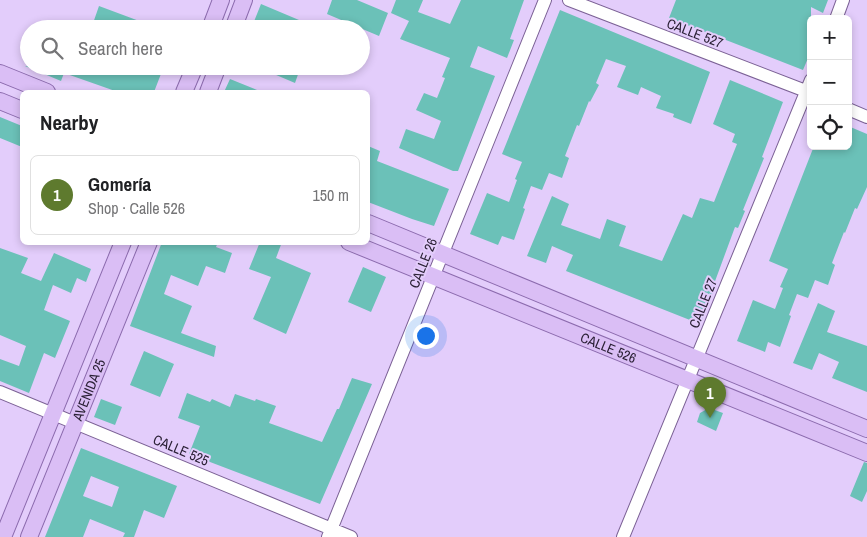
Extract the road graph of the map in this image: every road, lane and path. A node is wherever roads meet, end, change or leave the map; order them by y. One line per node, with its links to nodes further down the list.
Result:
1 (221, 0): 7 (main road)
2 (244, 0): 8 (main road)
3 (546, 0): 25 (street, CALLE 26)
4 (569, 0): 12 (street, CALLE 527)
5 (843, 0): 6 (street)
6 (837, 15)
7 (213, 20)
8 (236, 20)
9 (0, 73): 13 (main road)
10 (191, 75): 14 (main road)
11 (215, 75): 15 (main road)
12 (807, 87)
13 (42, 90)
14 (185, 90)
15 (209, 90)
16 (807, 93): 27 (street, CALLE 27)
17 (0, 101): 18 (main road)
18 (20, 109)
19 (852, 111): 20 (street)
20 (867, 117)
21 (370, 224): 25 (main road, CALLE 526)
22 (122, 245): 30 (main road, AVENIDA 25)
23 (148, 245): 31 (main road, AVENIDA 25)
24 (356, 245): 26 (main road, CALLE 526)
25 (442, 254): 26 (street, CALLE 26); 27 (main road, CALLE 526)
26 (433, 277): 28 (main road, CALLE 526); 34 (street, CALLE 26)
27 (696, 359): 28 (street, CALLE 27); 32 (main road, CALLE 526)
28 (688, 380): 33 (main road, CALLE 526); 38 (street, CALLE 27)
29 (0, 392): 30 (street, CALLE 525)
30 (53, 414): 31 (street, CALLE 525); 35 (main road, AVENIDA 25)
31 (76, 423): 34 (street, CALLE 525); 36 (main road, AVENIDA 25)
32 (867, 429)
33 (867, 454)
34 (330, 533): 37 (street, CALLE 525)
35 (3, 537)
36 (29, 537)
37 (351, 537)
38 (623, 537)

